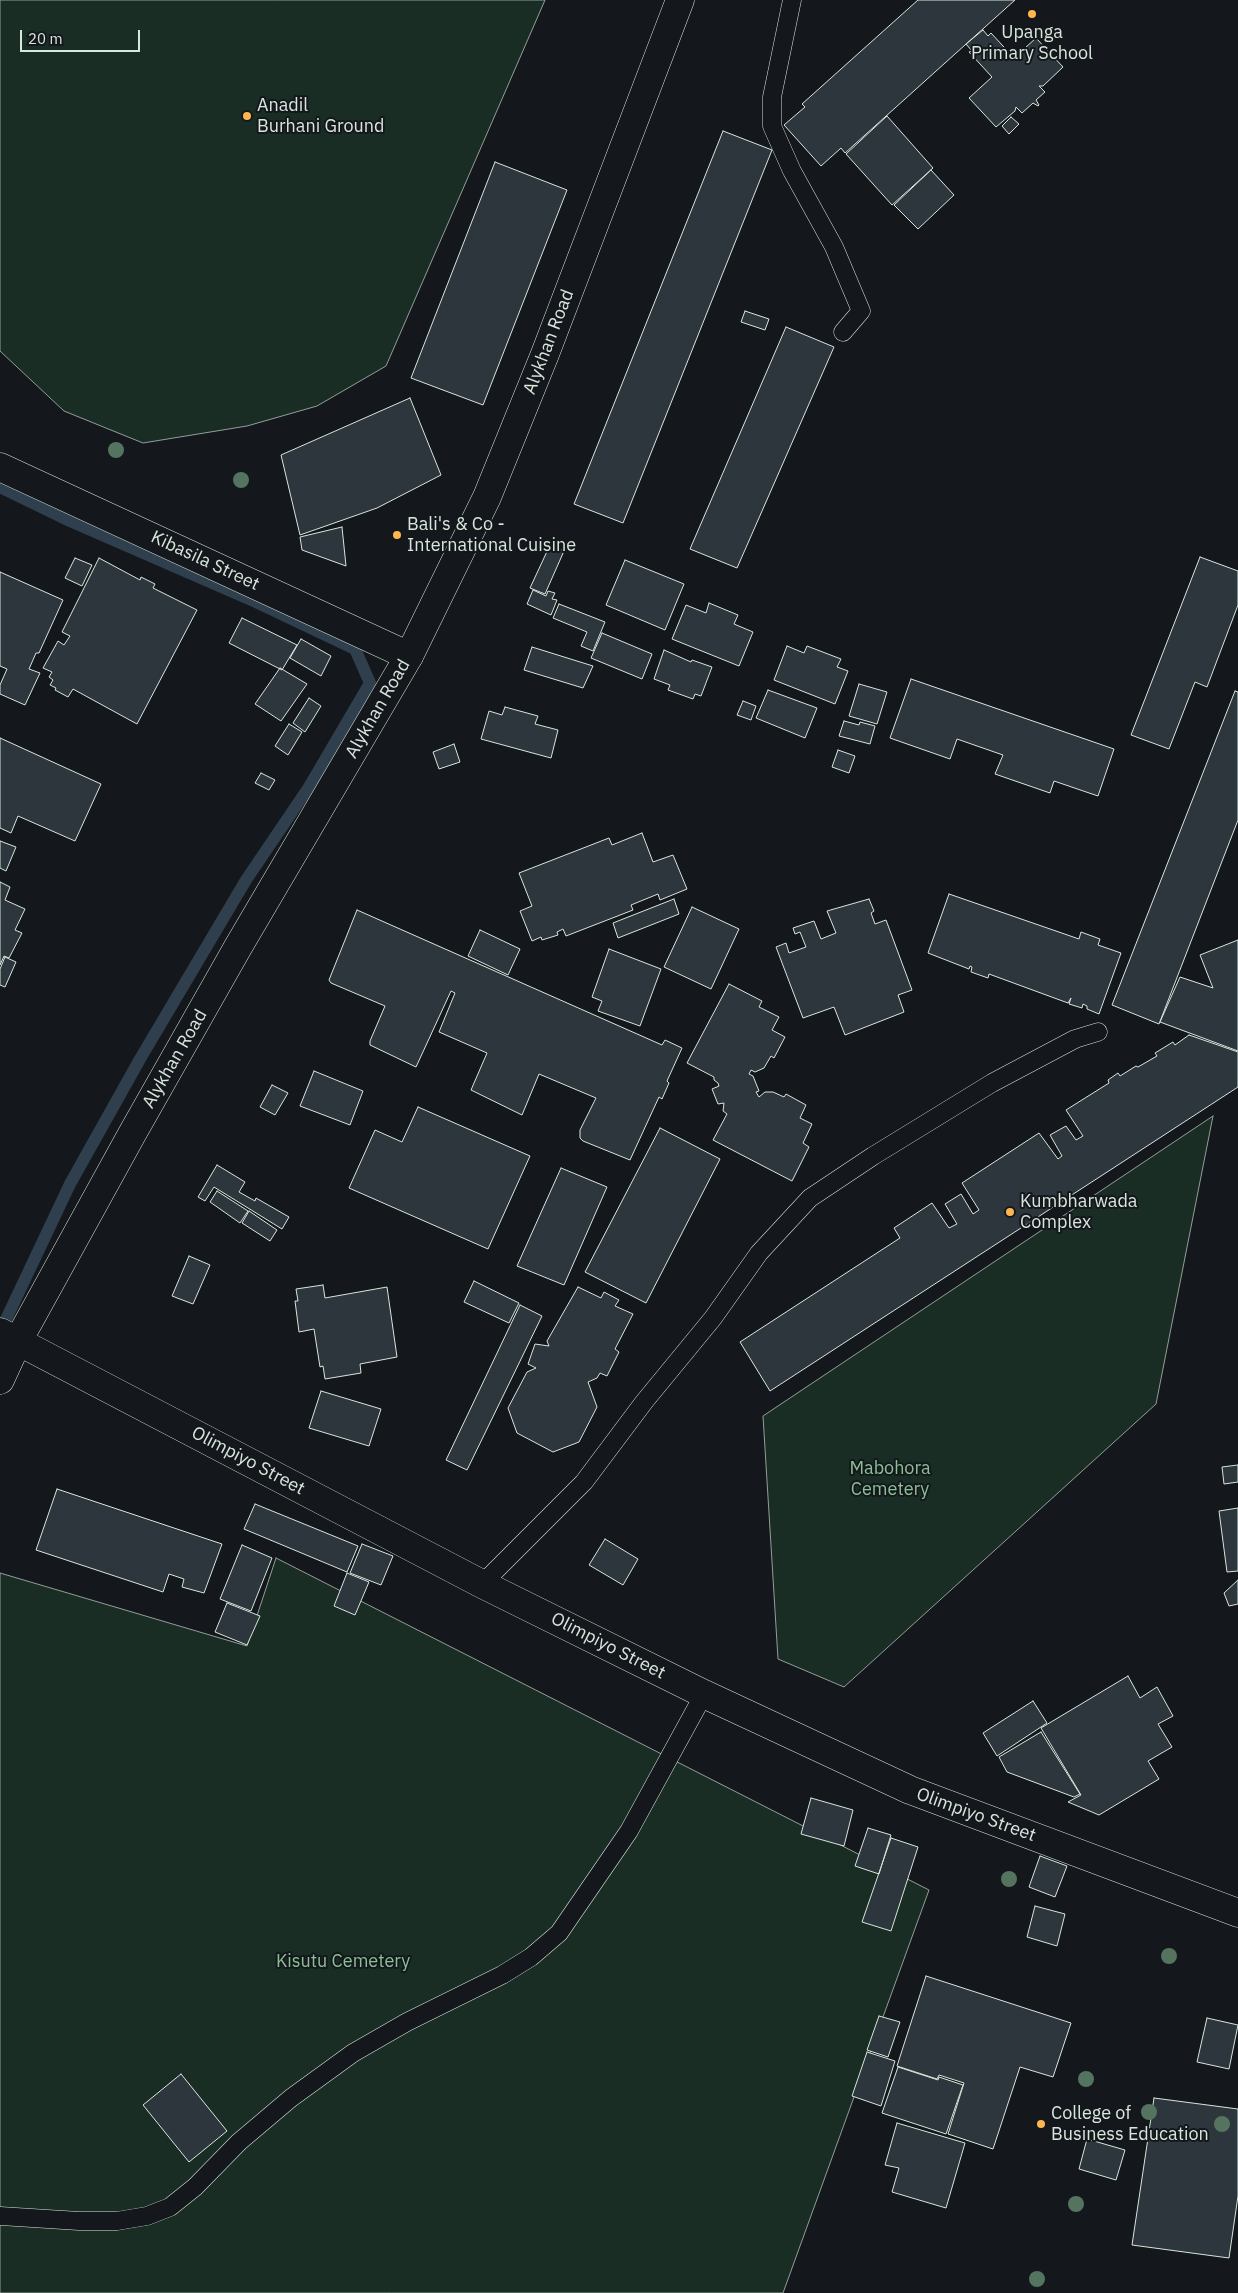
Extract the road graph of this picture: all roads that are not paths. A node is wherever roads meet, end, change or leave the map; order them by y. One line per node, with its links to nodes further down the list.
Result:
1 (680, 0): 5 (street, Alykhan Road)
2 (792, 0): 3 (lane)
3 (843, 332)
4 (0, 466): 5 (street, Kibasila Street)
5 (409, 656): 7 (street, Alykhan Road)
6 (1098, 1032): 9 (lane)
7 (9, 1337): 8 (street, Alykhan Road); 9 (street, Olimpiyo Street)
8 (0, 1380)
9 (482, 1584): 10 (street, Olimpiyo Street)
10 (704, 1694): 11 (street, Olimpiyo Street); 12 (lane)
11 (1238, 1913)
12 (0, 2216)

